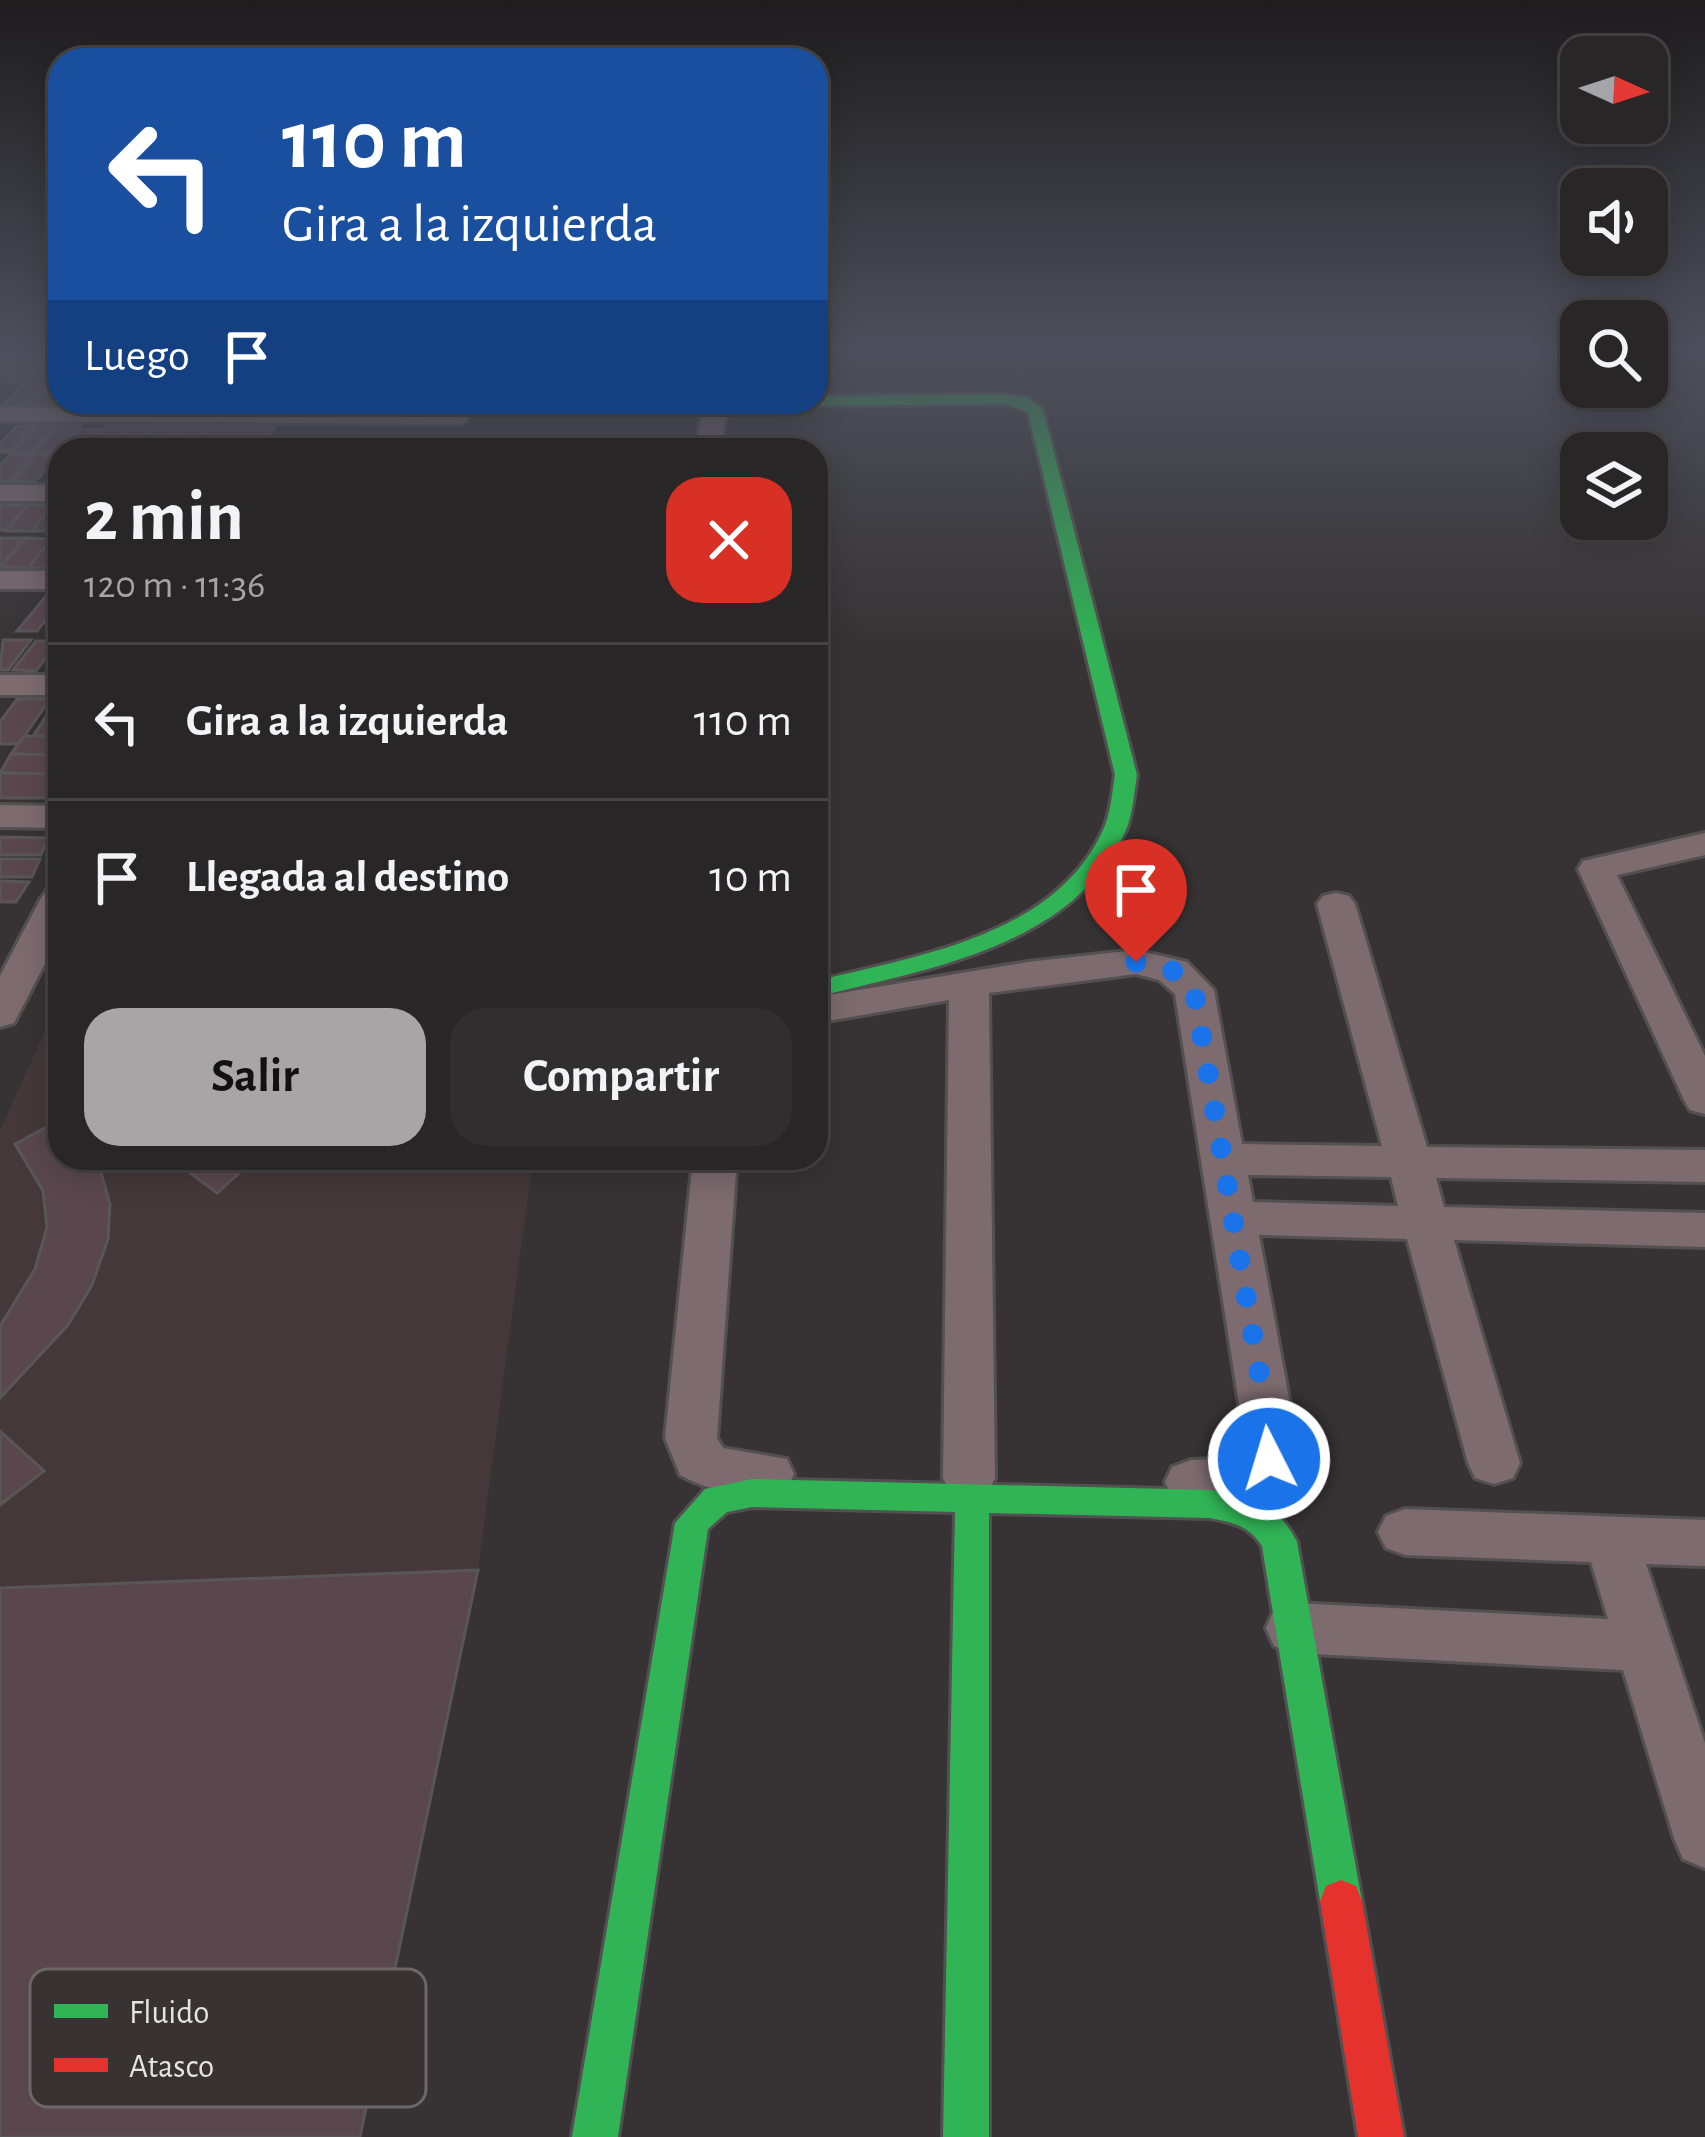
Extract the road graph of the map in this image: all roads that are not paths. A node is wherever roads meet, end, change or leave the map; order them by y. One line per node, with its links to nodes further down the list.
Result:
1 (1044, 448): 15 (street)
2 (0, 493): 3 (street)
3 (48, 493)
4 (0, 580): 5 (street)
5 (48, 580)
6 (0, 685): 7 (street)
7 (48, 686)
8 (0, 816): 9 (street)
9 (48, 817)
10 (1705, 844): 18 (street)
11 (1336, 904): 20 (street)
12 (48, 915): 13 (street)
13 (11, 968): 17 (street)
14 (969, 984): 16 (street); 19 (street); 27 (street)
15 (828, 986)
16 (828, 1008)
17 (0, 1013)
18 (1705, 1100)
19 (1223, 1160): 20 (street); 23 (street)
20 (1408, 1162): 21 (street); 24 (street)
21 (1692, 1166)
22 (714, 1170): 27 (street)
23 (1233, 1218): 24 (street); 27 (street)
24 (1426, 1222): 25 (street); 26 (street)
25 (1705, 1230)
26 (1493, 1463)
27 (970, 1489): 31 (street); 34 (street); 35 (street)
28 (1405, 1532): 29 (street)
29 (1611, 1539): 30 (street); 32 (street)
30 (1705, 1543)
31 (1294, 1628): 32 (street); 36 (street)
32 (1644, 1646): 33 (street)
33 (1705, 1838)
34 (595, 2137)
35 (966, 2137)
36 (1381, 2137)

